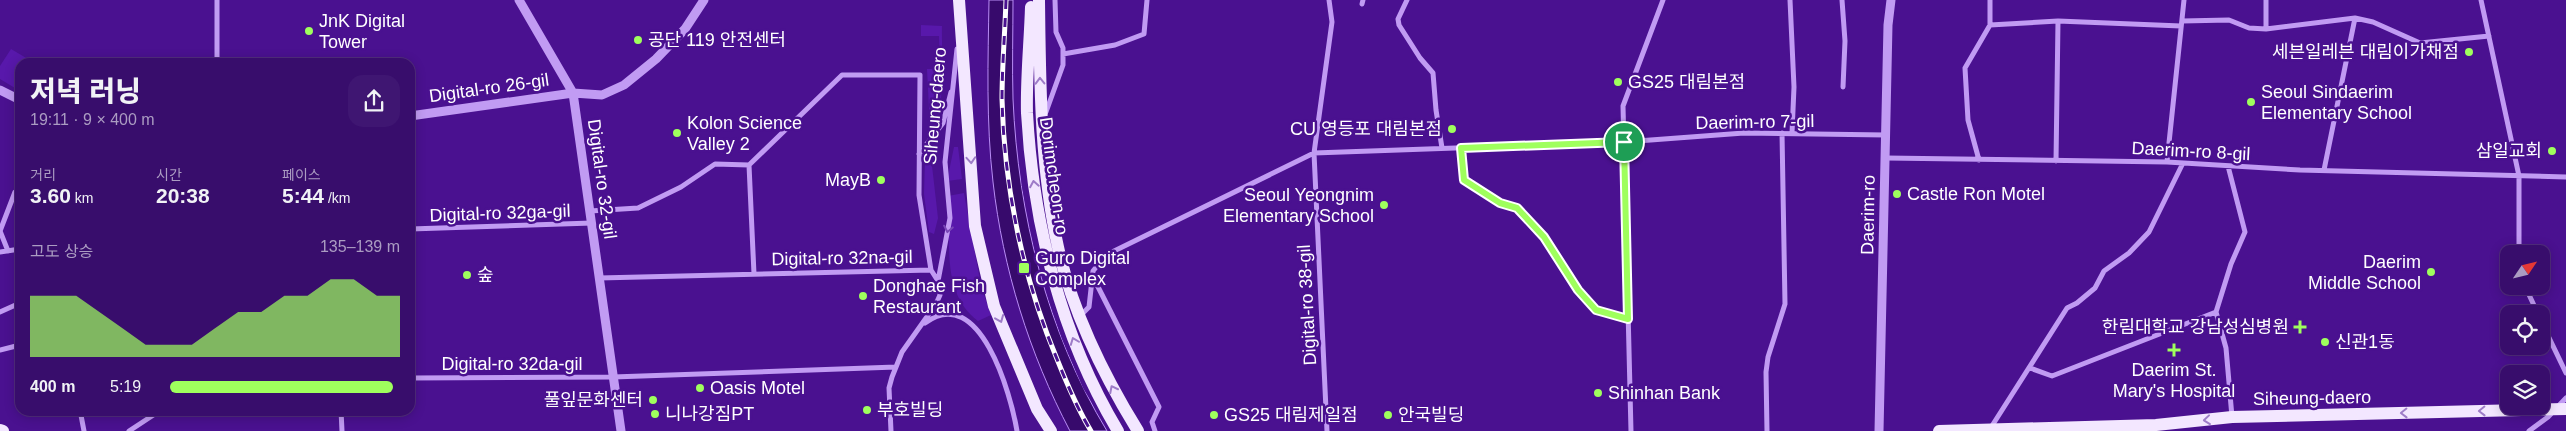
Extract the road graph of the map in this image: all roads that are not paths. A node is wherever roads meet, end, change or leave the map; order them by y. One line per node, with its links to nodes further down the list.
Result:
1 (217, 0): 27 (street)
2 (519, 0): 31 (street, Digital-ro 32-gil)
3 (704, 0): 31 (street, Digital-ro 26-gil)
4 (960, 0): 22 (main road)
5 (1031, 0): 95 (main road, Dorimcheon-ro, one-way to 5)
6 (1039, 0): 34 (main road, one-way to 6)
7 (1055, 0): 26 (street)
8 (1147, 0): 26 (street)
9 (1329, 0): 41 (street, Digital-ro 38-gil)
10 (1407, 0): 39 (street)
11 (1663, 0): 38 (street)
12 (1790, 0): 36 (street)
13 (1842, 0): 29 (street)
14 (1891, 0): 37 (street, Daerim-ro)
15 (1990, 0): 23 (street)
16 (2184, 0): 21 (street)
17 (2266, 0): 24 (street)
18 (2480, 0): 25 (street)
19 (2355, 18): 24 (street); 25 (street); 50 (street)
20 (2058, 21): 21 (street); 23 (street); 45 (street)
21 (2181, 23): 24 (street); 46 (street)
22 (959, 24): 28 (street, Siheung-daero); 94 (main road, one-way to 94)
23 (1990, 25): 44 (street)
24 (2266, 29)
25 (2489, 36): 51 (street)
26 (1063, 54): 34 (street)
27 (217, 58)
28 (955, 77): 42 (street); 66 (street, Siheung-daero, one-way to 66)
29 (1843, 88)
30 (0, 90): 32 (street)
31 (573, 93): 33 (street, Digital-ro 26-gil); 54 (street, Digital-ro 32-gil)
32 (15, 98)
33 (415, 115)
34 (1042, 126): 70 (main road)
35 (1782, 133): 36 (street, Daerim-ro 7-gil); 38 (street, Daerim-ro 7-gil); 100 (street)
36 (1792, 134): 37 (street, Daerim-ro 7-gil)
37 (1886, 135): 43 (street, Daerim-ro)
38 (1624, 142): 40 (street, Daerim-ro 7-gil); 71 (street)
39 (1442, 148): 40 (street, Daerim-ro 7-gil); 41 (street, Daerim-ro 7-gil)
40 (1461, 148): 71 (street)
41 (1314, 153): 64 (street); 98 (street, Digital-ro 38-gil)
42 (919, 154): 48 (street, Digital-ro 32na-gil); 62 (street, Digital-ro 32na-gil)
43 (1886, 158): 44 (street, Daerim-ro 8-gil); 101 (street, Daerim-ro)
44 (1979, 160): 45 (street, Daerim-ro 8-gil)
45 (2056, 161): 46 (street, Daerim-ro 8-gil)
46 (2167, 162): 47 (street, Daerim-ro 8-gil)
47 (2183, 163): 49 (street, Daerim-ro 8-gil); 77 (street)
48 (749, 165): 54 (street); 63 (street, Digital-ro 32na-gil)
49 (2228, 166): 50 (street, Daerim-ro 8-gil); 69 (street)
50 (2324, 170): 51 (street, Daerim-ro 8-gil)
51 (2519, 176): 52 (street, Daerim-ro 8-gil); 58 (street)
52 (2566, 177)
53 (15, 192): 57 (street)
54 (590, 211): 55 (street, Digital-ro 32-gil)
55 (592, 223): 56 (street, Digital-ro 32ga-gil); 65 (street, Digital-ro 32-gil)
56 (415, 229)
57 (0, 231): 60 (street)
58 (2519, 245)
59 (15, 250): 60 (street)
60 (8, 251): 61 (street)
61 (0, 252)
62 (931, 270): 63 (street, Digital-ro 32na-gil); 66 (street, Digital-ro 32na-gil)
63 (754, 274): 65 (street, Digital-ro 32na-gil)
64 (1092, 275): 70 (street); 97 (street)
65 (600, 278): 79 (street, Digital-ro 32-gil)
66 (938, 280): 72 (street)
67 (15, 305): 68 (street)
68 (0, 312)
69 (2216, 312): 77 (street); 86 (street)
70 (1081, 316): 96 (main road, one-way to 70)
71 (1628, 319): 99 (street)
72 (921, 327): 76 (street); 93 (street)
73 (2550, 340): 78 (street)
74 (15, 346): 75 (street)
75 (0, 350)
76 (896, 367): 79 (street); 92 (street)
77 (2030, 368): 87 (street)
78 (2566, 373)
79 (613, 377): 80 (street, Digital-ro 32da-gil); 91 (street, Digital-ro 32-gil)
80 (415, 378)
81 (2566, 398): 82 (street)
82 (2561, 409): 86 (main road, Siheung-daero, one-way to 86); 103 (street)
83 (81, 416): 88 (street)
84 (152, 416): 89 (street)
85 (341, 416): 90 (street)
86 (2232, 417): 87 (main road, Siheung-daero, one-way to 87)
87 (1990, 430): 102 (main road, Siheung-daero)
88 (84, 431)
89 (129, 431)
90 (342, 431)
91 (621, 431)
92 (891, 431)
93 (1017, 431)
94 (1051, 431)
95 (1118, 431)
96 (1138, 431)
97 (1154, 431)
98 (1327, 431)
99 (1631, 431)
100 (1767, 431)
101 (1879, 431)
102 (1939, 431)
103 (2529, 431)

